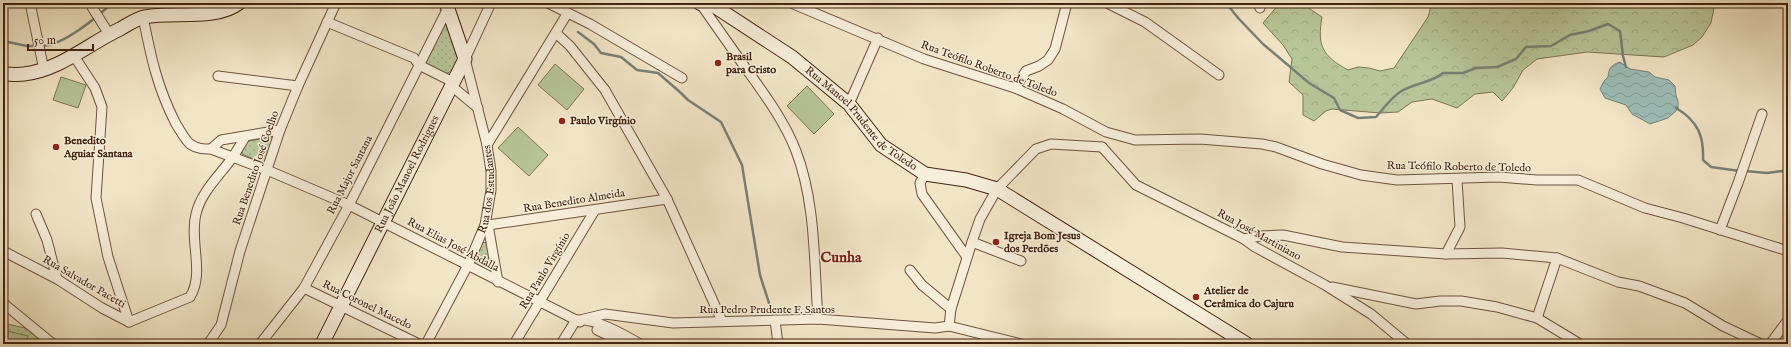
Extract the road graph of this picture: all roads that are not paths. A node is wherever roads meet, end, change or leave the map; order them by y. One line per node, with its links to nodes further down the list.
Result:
1 (30, 3): 20 (street)
2 (239, 3): 13 (street)
3 (336, 3): 14 (street, Rua Benedito José Coelho)
4 (491, 3): 19 (street, Rua João Manoel Rodrigues)
5 (548, 3): 12 (street)
6 (790, 3): 17 (street, Rua Teófilo Roberto de Toledo)
7 (1067, 3): 28 (street)
8 (1107, 3): 23 (street)
9 (706, 4): 29 (street, Rua Manoel Prudente de Toledo); 70 (street)
10 (447, 6): 19 (street, Rua dos Estudantes); 21 (street, Rua Major Santana)
11 (94, 9): 15 (street)
12 (567, 14): 16 (street); 25 (street)
13 (143, 18): 15 (street); 37 (street, Rua Elias José Abdalla)
14 (327, 22): 21 (street); 27 (street, Rua Benedito José Coelho)
15 (107, 32): 18 (street)
16 (556, 33): 35 (street); 43 (street)
17 (878, 38): 28 (street, Rua Teófilo Roberto de Toledo); 29 (street)
18 (74, 56): 20 (street); 74 (street)
19 (465, 59): 26 (street, Rua João Manoel Rodrigues); 30 (street, Rua dos Estudantes)
20 (43, 65): 22 (street)
21 (419, 66): 26 (street); 44 (street, Rua Major Santana)
22 (3, 74)
23 (1219, 75)
24 (218, 76): 27 (street)
25 (682, 78)
26 (453, 82): 30 (street); 47 (street, Rua João Manoel Rodrigues)
27 (298, 86): 32 (street, Rua Benedito José Coelho)
28 (1015, 88): 33 (street, Rua Teófilo Roberto de Toledo)
29 (849, 104): 40 (street, Rua Manoel Prudente de Toledo)
30 (478, 108): 35 (street, Rua dos Estudantes)
31 (1762, 114): 49 (street)
32 (280, 130): 34 (street); 39 (street, Rua Benedito José Coelho)
33 (1106, 132): 36 (street); 41 (street, Rua Teófilo Roberto de Toledo)
34 (245, 137): 37 (street); 38 (street, Rua Salvador Pacetti)
35 (487, 145): 48 (street, Rua dos Estudantes)
36 (1102, 147): 42 (street); 50 (street, Rua José Martiniano)
37 (211, 149): 38 (street, Rua Elias José Abdalla)
38 (233, 157): 39 (street, Rua Elias José Abdalla); 74 (street, Rua Salvador Pacetti)
39 (267, 170): 44 (street, Rua Elias José Abdalla); 77 (street, Rua Benedito José Coelho)
40 (925, 174): 42 (street, Rua Manoel Prudente de Toledo); 55 (street)
41 (1457, 180): 49 (street, Rua Teófilo Roberto de Toledo); 54 (street)
42 (997, 189): 51 (street); 88 (street, Rua Manoel Prudente de Toledo)
43 (667, 199): 45 (street, Rua Benedito Almeida); 73 (street)
44 (349, 205): 47 (street, Rua Elias José Abdalla); 63 (street, Rua Major Santana)
45 (595, 210): 48 (street, Rua Benedito Almeida); 64 (street, Rua Paulo Virgínio)
46 (36, 214): 60 (street)
47 (384, 222): 58 (street, Rua Elias José Abdalla); 66 (street, Rua João Manoel Rodrigues)
48 (487, 225): 58 (street, Rua dos Estudantes); 61 (street)
49 (1720, 230): 53 (street, Rua Teófilo Roberto de Toledo)
50 (1244, 239): 54 (street); 62 (street, Rua José Martiniano)
51 (972, 242): 55 (street); 57 (street)
52 (3, 251): 60 (street, Rua Salvador Pacetti)
53 (1788, 251)
54 (1446, 254): 56 (street)
55 (967, 257): 67 (street)
56 (1557, 258): 68 (street); 91 (street)
57 (1021, 261)
58 (468, 266): 61 (street, Rua Elias José Abdalla); 81 (street, Rua dos Estudantes)
59 (910, 270): 67 (street)
60 (57, 279): 74 (street, Rua Salvador Pacetti)
61 (498, 282): 64 (street, Rua Elias José Abdalla)
62 (1325, 285): 68 (street); 89 (street, Rua José Martiniano)
63 (304, 288): 66 (street, Rua Coronel Macedo); 78 (street, Rua Major Santana)
64 (541, 302): 69 (street, Rua Elias José Abdalla); 82 (street, Rua Paulo Virgínio)
65 (3, 303): 76 (street)
66 (342, 306): 79 (street, Rua João Manoel Rodrigues); 80 (street, Rua Coronel Macedo)
67 (951, 309): 75 (street)
68 (1537, 318): 90 (street)
69 (580, 319): 73 (street, Rua Pedro Prudente F. Santos); 83 (street); 84 (street); 85 (street)
70 (818, 319): 71 (street, Rua Pedro Prudente F. Santos); 75 (street, Rua Pedro Prudente F. Santos)
71 (775, 320): 73 (street, Rua Pedro Prudente F. Santos); 86 (street)
72 (1788, 320): 92 (street)
73 (722, 321)
74 (130, 322)
75 (949, 326): 87 (street, Rua Pedro Prudente F. Santos)
76 (53, 344)
77 (208, 344)
78 (260, 344)
79 (322, 344)
80 (419, 344)
81 (426, 344)
82 (514, 344)
83 (561, 344)
84 (626, 344)
85 (640, 344)
86 (778, 344)
87 (1021, 344)
88 (1247, 344)
89 (1406, 344)
90 (1580, 344)
91 (1761, 344)
92 (1770, 344)

